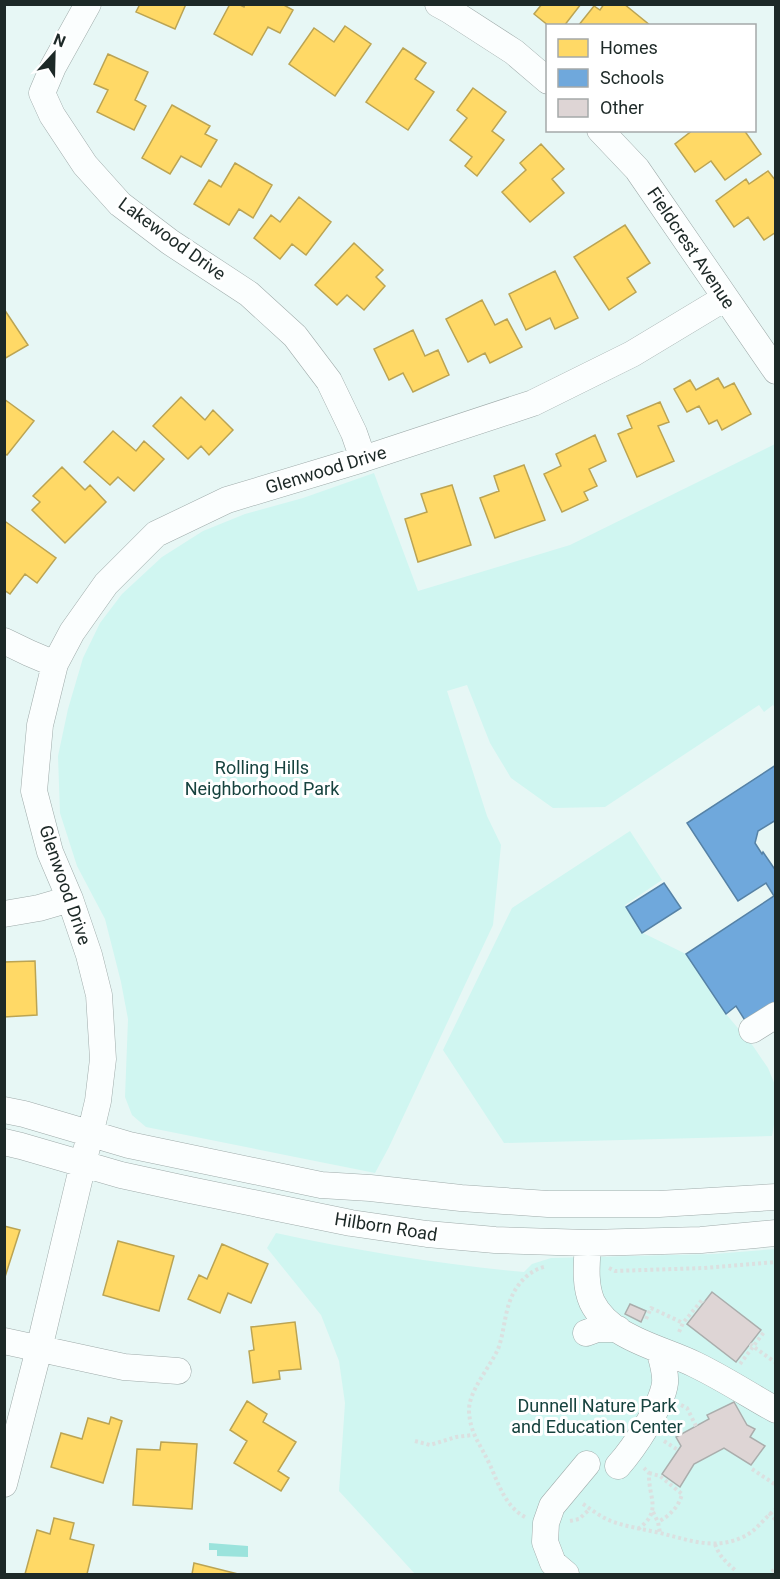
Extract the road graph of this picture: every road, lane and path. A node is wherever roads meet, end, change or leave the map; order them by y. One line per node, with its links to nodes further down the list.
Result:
1 (88, 4): 7 (street, Lakewood Drive)
2 (438, 4): 3 (street)
3 (546, 79)
4 (602, 132): 5 (street, Fieldcrest Avenue)
5 (725, 298): 6 (street, Fieldcrest Avenue); 7 (street, Glenwood Drive)
6 (776, 371)
7 (363, 459): 9 (street, Glenwood Drive)
8 (4, 640): 9 (street)
9 (55, 664): 10 (street, Glenwood Drive)
10 (69, 899): 11 (street); 15 (street, Glenwood Drive)
11 (4, 914)
12 (776, 1015): 13 (street)
13 (752, 1030)
14 (4, 1110): 15 (street, Hilborn Road)
15 (90, 1133): 17 (street, Glenwood Drive); 18 (street, Hilborn Road)
16 (4, 1142): 17 (street, Hilborn Road)
17 (82, 1164): 20 (street, Hilborn Road); 31 (street, Glenwood Drive)
18 (776, 1197)
19 (776, 1233): 20 (street, Hilborn Road)
20 (588, 1243): 25 (street)
21 (776, 1262): 22 (path)
22 (601, 1265)
23 (547, 1266): 38 (path)
24 (704, 1302): 30 (path)
25 (618, 1329): 27 (street); 30 (street)
26 (764, 1332): 29 (path)
27 (586, 1334)
28 (4, 1341): 31 (street)
29 (752, 1345): 32 (path); 33 (path)
30 (668, 1346): 36 (street); 43 (street)
31 (39, 1349): 34 (street); 46 (street, Glenwood Drive)
32 (776, 1363)
33 (738, 1366)
34 (178, 1371)
35 (678, 1403): 37 (path)
36 (776, 1410)
37 (696, 1426)
38 (473, 1435): 40 (path); 55 (path)
39 (658, 1438): 41 (path)
40 (415, 1441)
41 (678, 1450)
42 (588, 1464): 48 (street)
43 (618, 1466)
44 (752, 1469): 47 (path)
45 (649, 1473): 54 (path)
46 (4, 1484)
47 (776, 1485)
48 (564, 1492): 49 (path); 55 (street)
49 (590, 1509): 55 (path); 56 (path)
50 (776, 1509): 52 (path)
51 (653, 1512): 54 (path)
52 (769, 1513): 53 (path); 57 (path)
53 (776, 1520)
54 (658, 1522): 56 (path)
55 (546, 1523): 61 (street)
56 (660, 1533): 57 (path)
57 (715, 1544): 59 (path)
58 (776, 1567): 60 (path)
59 (736, 1571)
60 (772, 1572)
61 (566, 1575)

